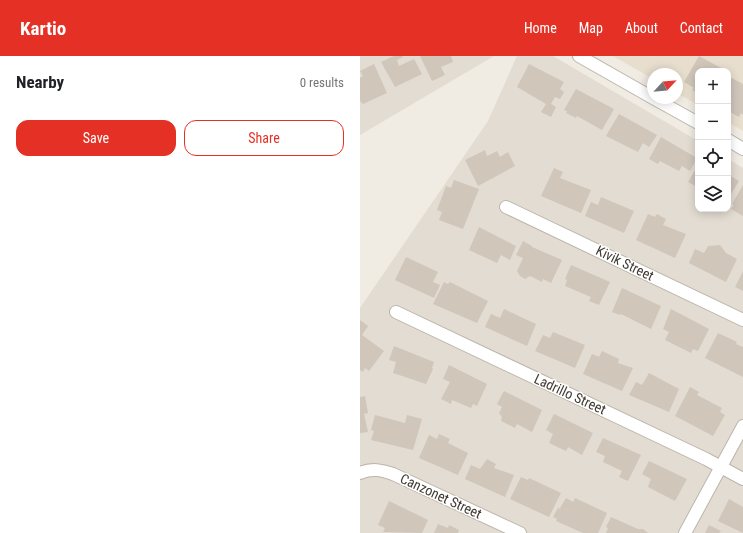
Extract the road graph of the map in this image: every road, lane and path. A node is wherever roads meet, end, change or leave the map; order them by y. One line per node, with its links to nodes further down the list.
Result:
1 (579, 56): 2 (street)
2 (647, 95)
3 (664, 104): 4 (street)
4 (695, 121)
5 (731, 142): 6 (street)
6 (743, 148)
7 (506, 207): 9 (street, Kivik Street)
8 (396, 312): 11 (street, Ladrillo Street)
9 (743, 320)
10 (743, 426): 11 (street)
11 (721, 466): 13 (street, Ladrillo Street); 16 (street)
12 (360, 473): 14 (street, Canzonet Street)
13 (743, 479)
14 (503, 529): 15 (street, Canzonet Street)
15 (520, 533)
16 (684, 533)

